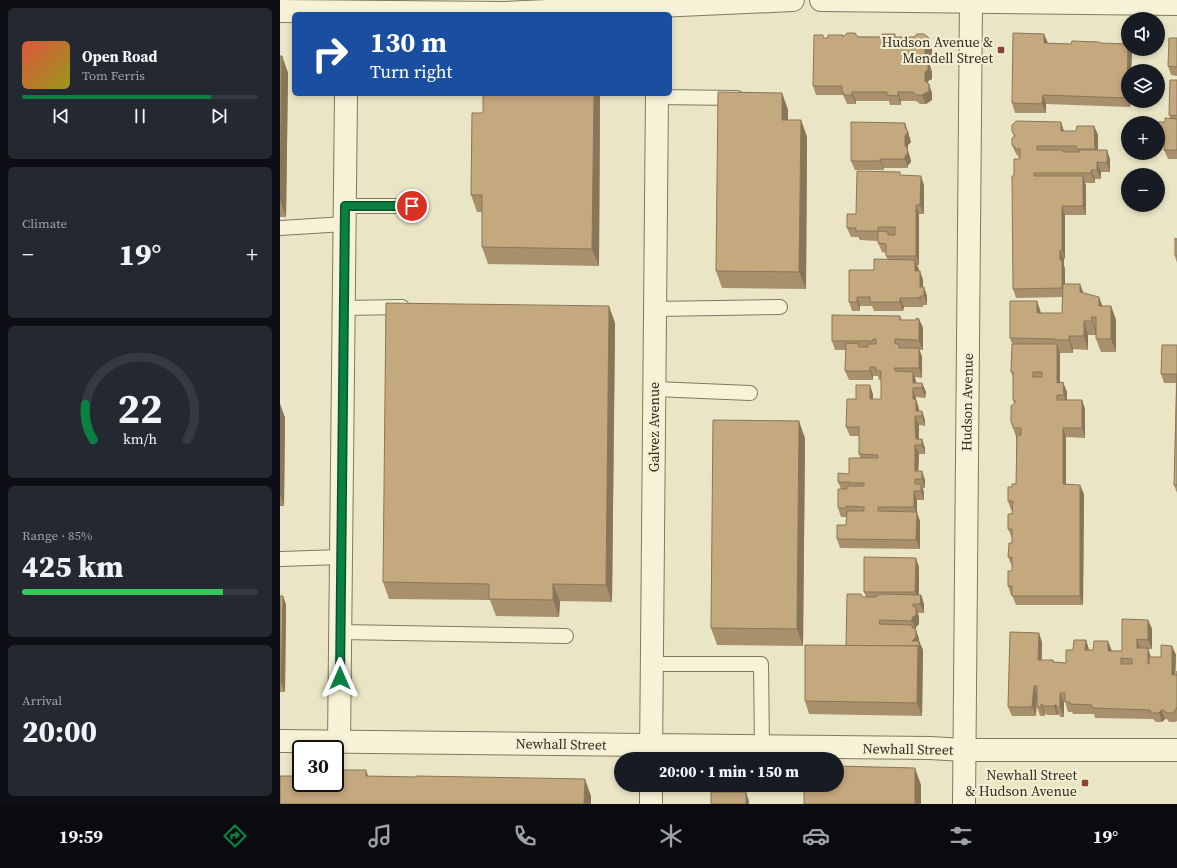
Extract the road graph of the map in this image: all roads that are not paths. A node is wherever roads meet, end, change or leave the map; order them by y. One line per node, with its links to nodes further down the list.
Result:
1 (793, 0): 6 (street)
2 (822, 0): 3 (street)
3 (971, 1): 4 (street); 32 (street, Hudson Avenue)
4 (1177, 4)
5 (347, 8): 7 (street); 8 (street)
6 (660, 10): 9 (street)
7 (280, 11)
8 (422, 12)
9 (555, 12)
10 (346, 96): 14 (street)
11 (657, 96): 12 (lane); 19 (street, Galvez Avenue)
12 (749, 98)
13 (421, 206): 14 (lane)
14 (345, 215): 15 (lane); 18 (street)
15 (280, 228)
16 (402, 307): 18 (lane)
17 (780, 307): 19 (lane)
18 (344, 308): 22 (street)
19 (655, 309): 20 (street, Galvez Avenue)
20 (655, 389): 21 (lane); 26 (street, Galvez Avenue)
21 (750, 393)
22 (341, 557): 23 (lane); 24 (street)
23 (280, 559)
24 (341, 632): 25 (lane); 27 (street)
25 (566, 636)
26 (652, 664): 31 (lane); 34 (street, Galvez Avenue)
27 (339, 740)
28 (280, 741): 29 (street, Newhall Street)
29 (292, 741)
30 (344, 742): 34 (street, Newhall Street)
31 (762, 746): 32 (street, Newhall Street); 34 (street, Newhall Street)
32 (964, 750): 33 (street, Newhall Street); 37 (street, Hudson Avenue)
33 (1177, 750)
34 (651, 752)
35 (651, 792): 36 (street)
36 (651, 804)
37 (964, 804)

